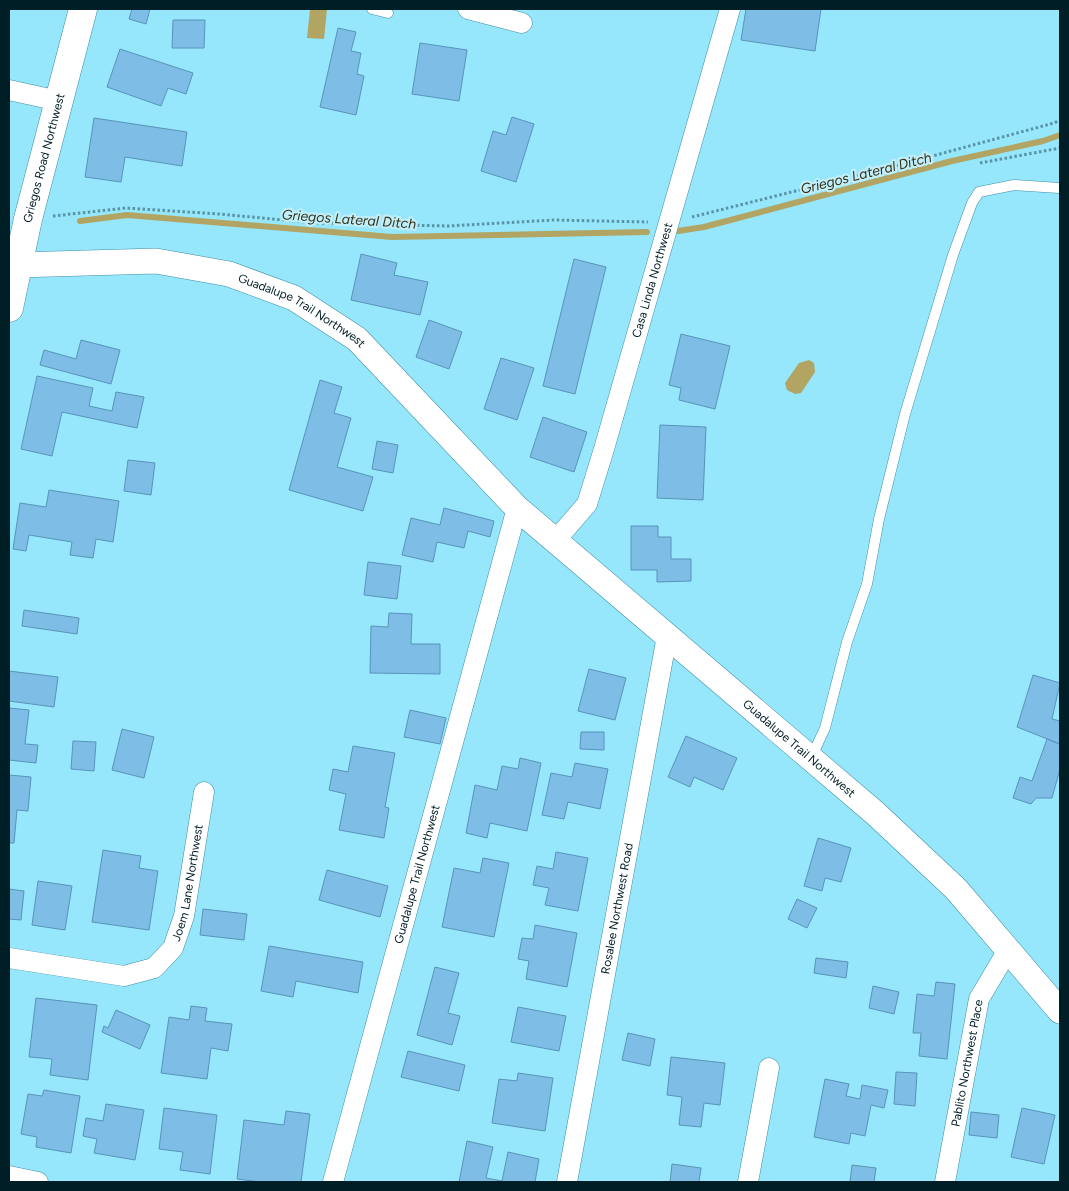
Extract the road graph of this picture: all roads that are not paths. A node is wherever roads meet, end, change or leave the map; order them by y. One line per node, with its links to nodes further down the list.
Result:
1 (83, 9): 8 (main road, Griegos Road Northwest)
2 (372, 9): 5 (lane)
3 (468, 9): 6 (street)
4 (730, 9): 13 (street, Casa Linda Northwest)
5 (388, 13)
6 (522, 23)
7 (9, 90): 8 (street)
8 (59, 102): 10 (main road, Griegos Road Northwest)
9 (1059, 188): 15 (lane)
10 (17, 264): 11 (main road, Griegos Road Northwest); 12 (street, Guadalupe Trail Northwest)
11 (9, 308)
12 (517, 508): 13 (street, Guadalupe Trail Northwest); 23 (street, Guadalupe Trail Northwest)
13 (556, 541): 14 (street, Guadalupe Trail Northwest)
14 (667, 636): 15 (street, Guadalupe Trail Northwest); 24 (street, Rosalee Northwest Road)
15 (811, 759): 17 (street, Guadalupe Trail Northwest)
16 (204, 792): 18 (street, Joem Lane Northwest)
17 (1008, 950): 19 (street, Guadalupe Trail Northwest); 26 (street, Pablito Northwest Place)
18 (9, 958)
19 (1060, 1011)
20 (769, 1068): 25 (street)
21 (9, 1176): 22 (street)
22 (38, 1182)
23 (333, 1182)
24 (567, 1182)
25 (748, 1182)
26 (945, 1182)

